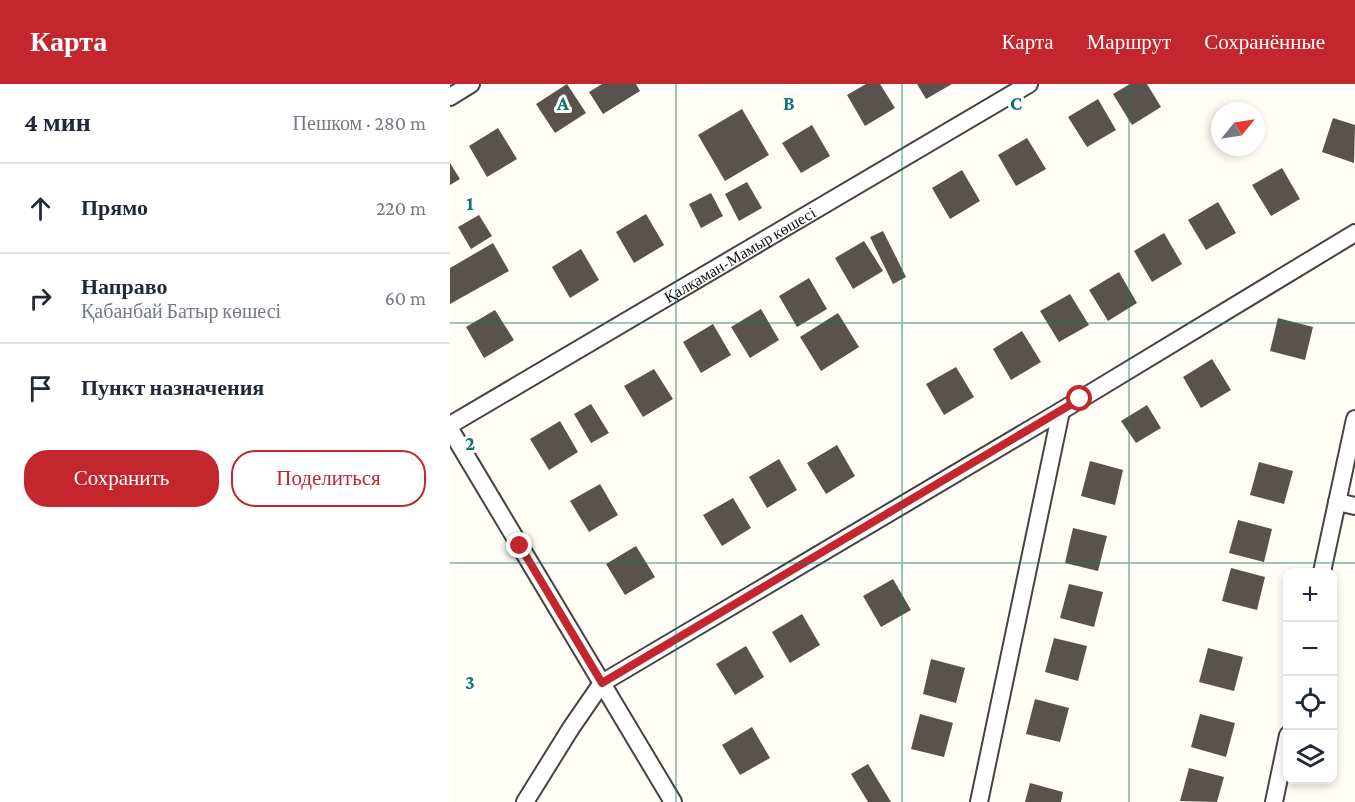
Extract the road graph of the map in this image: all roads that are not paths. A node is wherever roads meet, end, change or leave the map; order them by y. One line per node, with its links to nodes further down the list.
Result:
1 (471, 84): 3 (street)
2 (1029, 84): 7 (street, Қалқаман-Мамыр көшесі)
3 (450, 97)
4 (1355, 233): 5 (street)
5 (1061, 411): 11 (street); 15 (street)
6 (1355, 419): 8 (street)
7 (450, 427): 11 (street)
8 (1337, 502): 9 (street); 10 (street)
9 (1355, 506)
10 (1323, 568)
11 (602, 683): 13 (street); 14 (street)
12 (1283, 756): 16 (street)
13 (525, 802)
14 (673, 802)
15 (979, 802)
16 (1274, 802)

